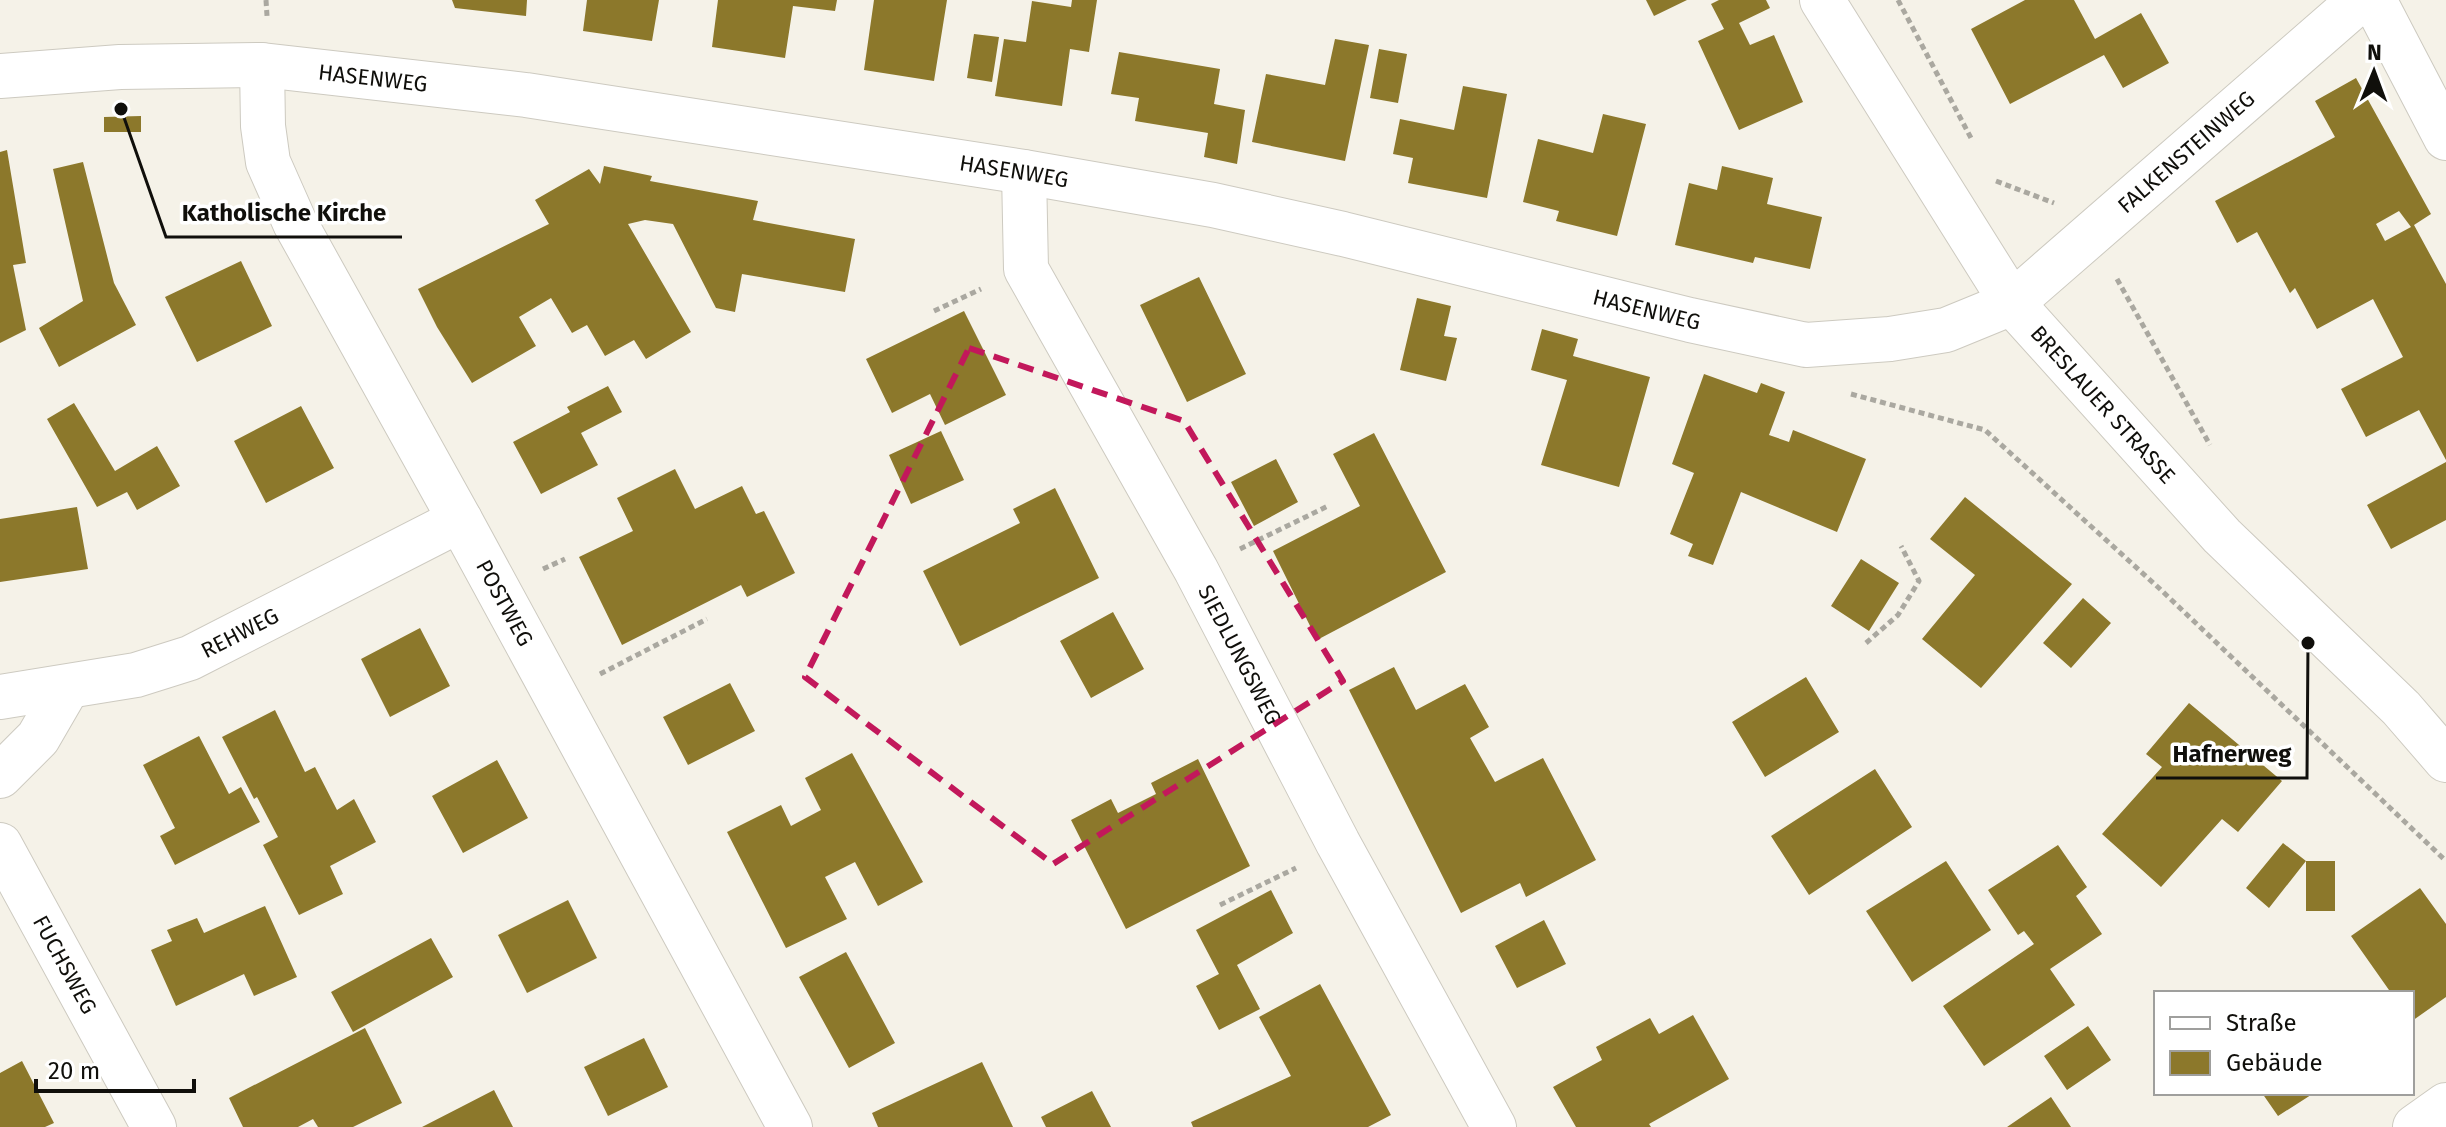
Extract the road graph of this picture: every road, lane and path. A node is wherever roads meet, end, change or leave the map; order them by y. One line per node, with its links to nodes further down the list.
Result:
1 (1822, 0): 12 (street, BRESLAUER STRASSE)
2 (1898, 0): 8 (path)
3 (2360, 0): 11 (street, FALKENSTEINWEG)
4 (2374, 0): 7 (street)
5 (262, 65): 6 (street, HASENWEG); 9 (street, HASENWEG); 16 (street, POSTWEG)
6 (0, 76)
7 (2446, 138)
8 (1972, 139)
9 (1024, 172): 13 (street, HASENWEG); 18 (street, SIEDLUNGSWEG)
10 (1994, 181): 11 (path)
11 (2092, 234): 12 (street, FALKENSTEINWEG); 14 (path)
12 (2012, 303): 13 (street, HASENWEG); 24 (street, BRESLAUER STRASSE)
13 (1806, 345): 28 (path)
14 (2214, 452)
15 (1328, 506): 18 (path)
16 (460, 520): 21 (street, REHWEG); 22 (street, POSTWEG)
17 (1901, 546): 20 (path)
18 (1196, 570): 26 (street, SIEDLUNGSWEG)
19 (707, 619): 22 (path)
20 (1866, 643)
21 (67, 688): 23 (street, REHWEG); 25 (street)
22 (556, 696): 32 (street, POSTWEG)
23 (0, 697)
24 (2446, 760)
25 (0, 776)
26 (1338, 843): 29 (path); 33 (street, SIEDLUNGSWEG)
27 (0, 845): 31 (street, FUCHSWEG)
28 (2446, 861)
29 (1220, 905)
30 (2446, 1105): 34 (street)
31 (154, 1127)
32 (790, 1127)
33 (1494, 1127)
34 (2415, 1127)

